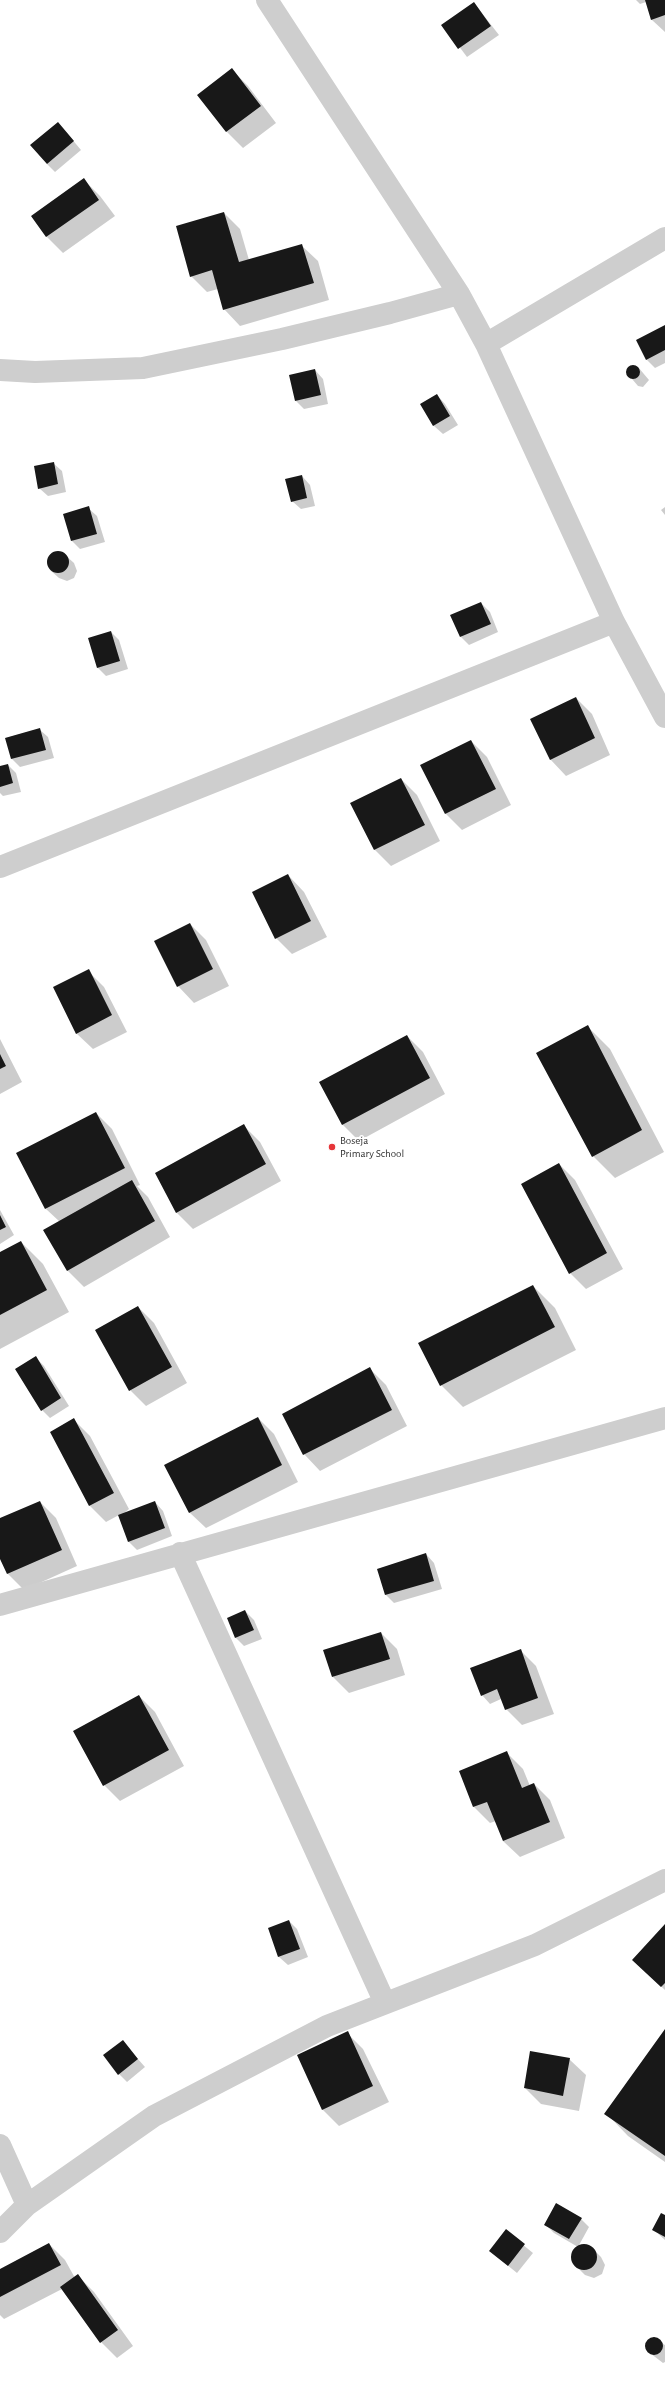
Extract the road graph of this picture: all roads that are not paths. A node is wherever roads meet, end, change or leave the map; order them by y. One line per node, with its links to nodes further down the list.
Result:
1 (267, 0): 3 (street)
2 (665, 238): 4 (street)
3 (458, 294): 4 (street); 5 (street)
4 (486, 344): 6 (street)
5 (0, 370)
6 (614, 622): 7 (street); 8 (street)
7 (665, 717)
8 (0, 867)
9 (665, 1418): 10 (street)
10 (180, 1553): 11 (street); 13 (street)
11 (0, 1605)
12 (665, 1880): 13 (street)
13 (385, 2003): 15 (street)
14 (0, 2145): 15 (street)
15 (27, 2205): 16 (street)
16 (0, 2232)

